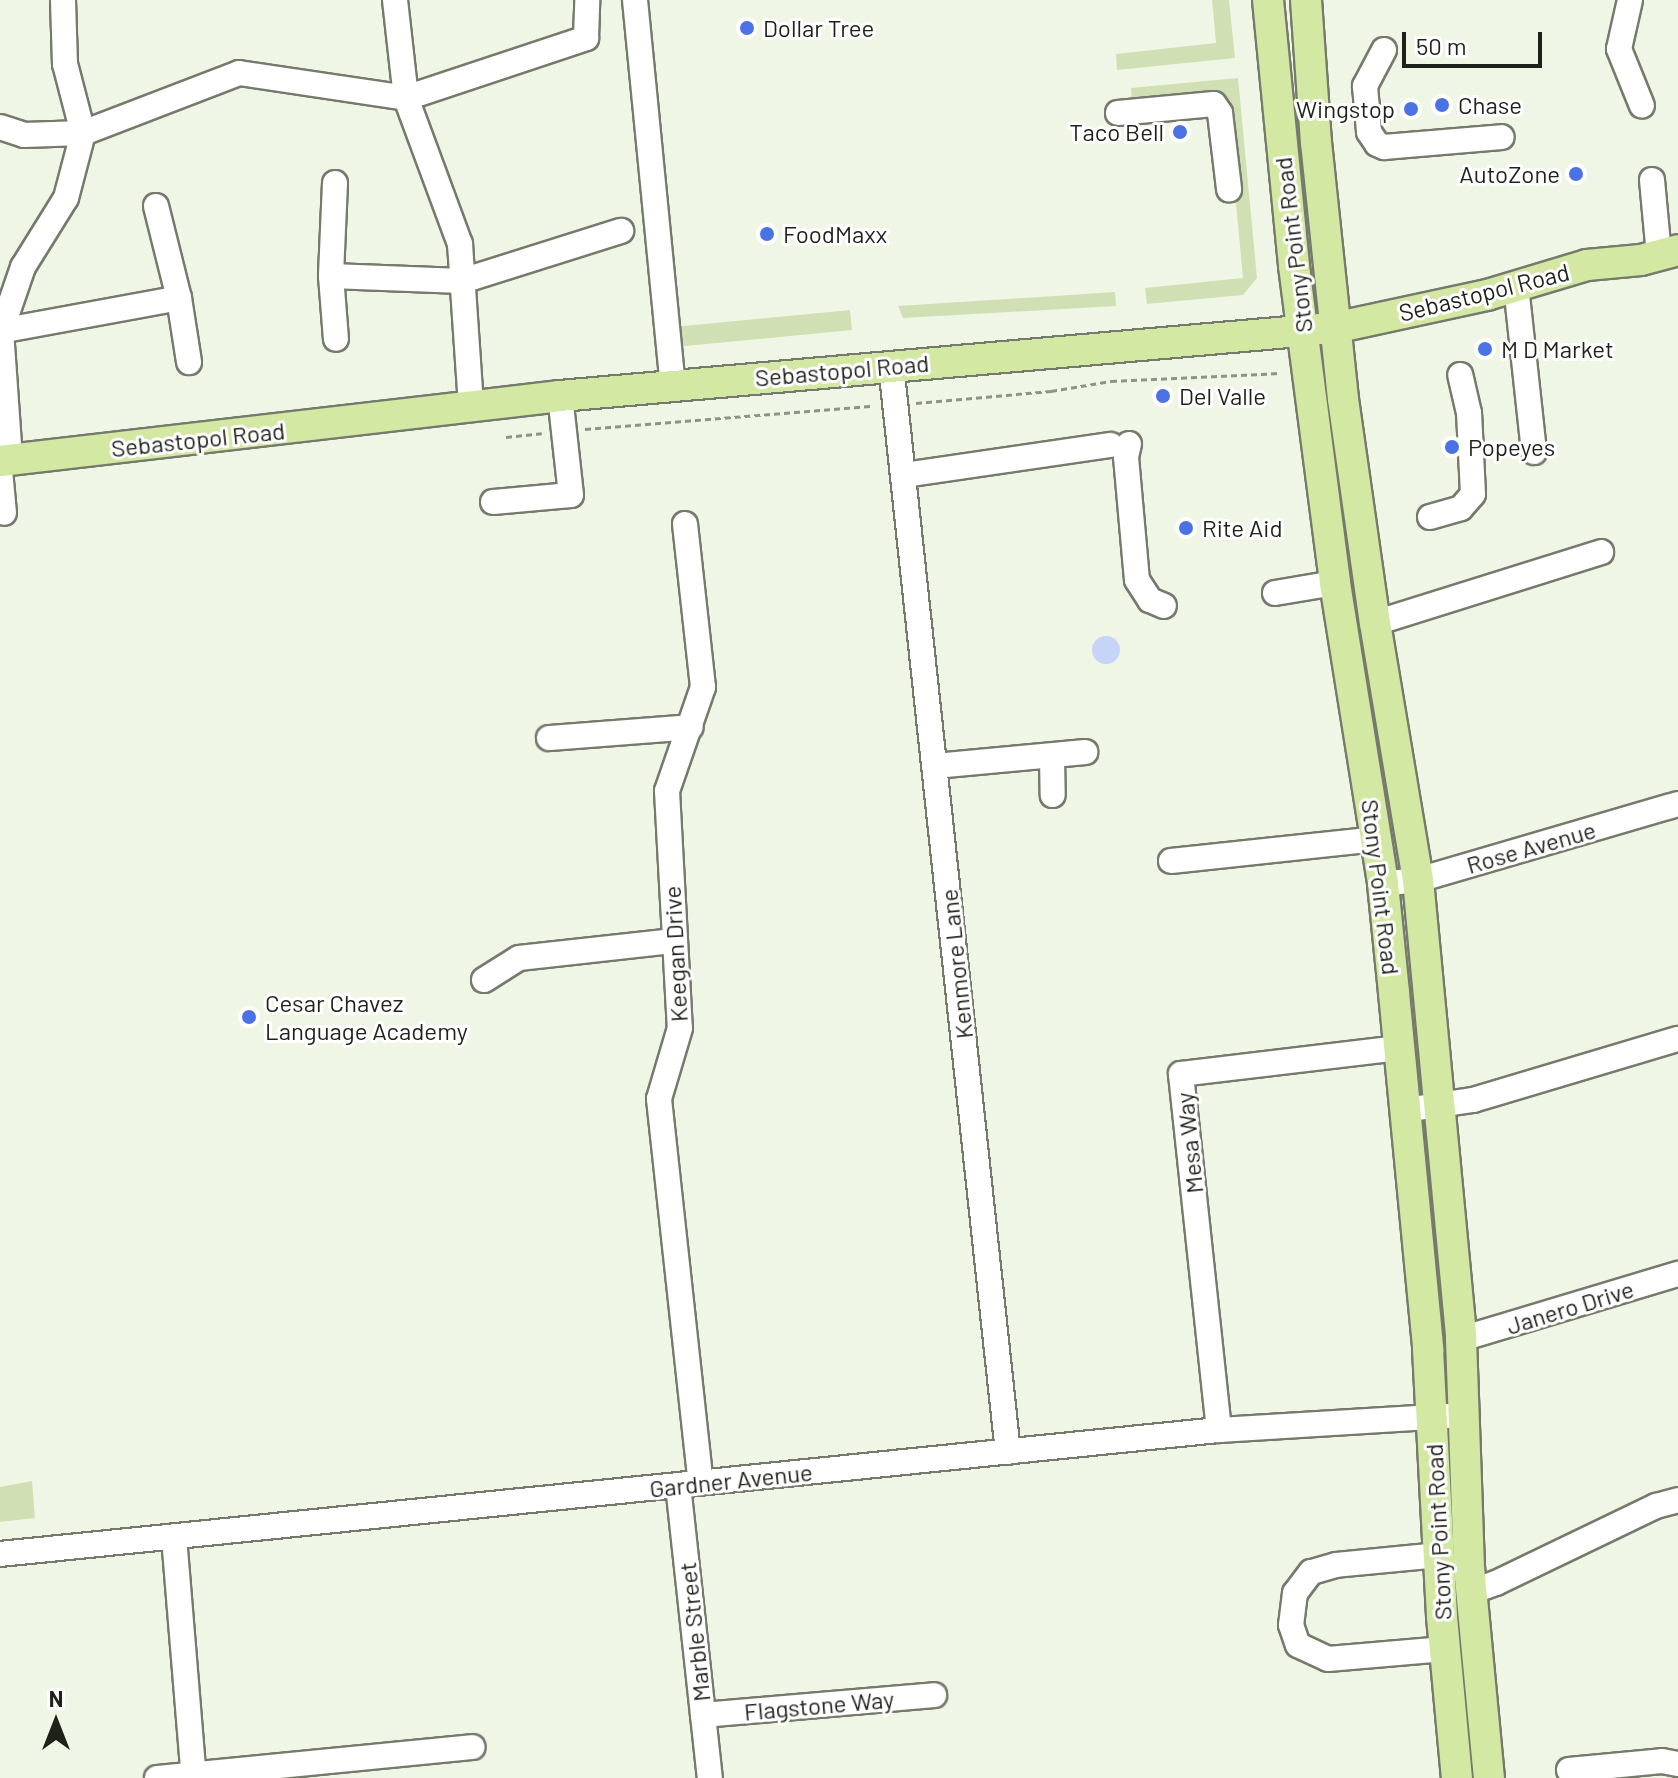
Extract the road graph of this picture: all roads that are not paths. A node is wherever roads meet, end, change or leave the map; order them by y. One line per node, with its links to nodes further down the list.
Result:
1 (63, 0): 13 (street)
2 (395, 0): 9 (street)
3 (587, 0): 9 (street)
4 (635, 0): 32 (street)
5 (1268, 0): 27 (main road, Stony Point Road)
6 (1306, 0): 25 (main road, Stony Point Road)
7 (1630, 0): 10 (street)
8 (1384, 50): 14 (street)
9 (406, 98): 13 (street); 22 (street)
10 (1642, 106)
11 (1118, 113): 17 (street)
12 (0, 127): 13 (street)
13 (83, 133): 26 (street)
14 (1502, 137)
15 (1652, 180): 20 (street)
16 (335, 183): 21 (street)
17 (1229, 189)
18 (156, 206): 24 (street)
19 (621, 231): 22 (street)
20 (1669, 253): 23 (main road, Sebastopol Road)
21 (331, 276): 22 (street); 28 (street)
22 (462, 281): 34 (street)
23 (1516, 286): 25 (main road, Sebastopol Road); 35 (street)
24 (179, 298): 26 (street); 29 (street)
25 (1334, 328): 27 (main road, Sebastopol Road); 46 (main road, Stony Point Road)
26 (1, 331): 36 (street)
27 (1303, 332): 30 (main road, Sebastopol Road); 43 (main road, Stony Point Road)
28 (336, 339)
29 (189, 362)
30 (891, 365): 32 (main road, Sebastopol Road); 37 (street, Kenmore Lane)
31 (1460, 375): 40 (street)
32 (673, 385): 33 (main road, Sebastopol Road)
33 (560, 396): 34 (main road, Sebastopol Road); 38 (street)
34 (471, 406): 36 (main road, Sebastopol Road)
35 (1534, 452)
36 (3, 463): 39 (street)
37 (905, 475): 45 (street); 52 (street, Kenmore Lane)
38 (493, 502)
39 (4, 513)
40 (1430, 517)
41 (685, 524): 48 (street, Keegan Drive)
42 (1601, 552): 46 (street)
43 (1335, 583): 44 (street); 47 (main road); 55 (main road, Stony Point Road)
44 (1275, 593)
45 (1164, 606)
46 (1375, 623): 47 (main road, Stony Point Road)
47 (1382, 667): 57 (main road, Stony Point Road)
48 (691, 727): 49 (street); 59 (street, Keegan Drive)
49 (549, 738)
50 (1085, 752): 51 (street)
51 (1052, 756): 52 (street); 53 (street)
52 (935, 766): 70 (street, Kenmore Lane)
53 (1053, 795)
54 (1678, 804): 57 (street, Rose Avenue)
55 (1376, 839): 56 (street); 58 (main road, Stony Point Road)
56 (1171, 861)
57 (1418, 880): 58 (street, Rose Avenue); 63 (main road, Stony Point Road)
58 (1383, 884): 62 (main road, Stony Point Road)
59 (674, 941): 60 (street); 71 (street, Keegan Drive)
60 (484, 980)
61 (1678, 1039): 63 (street)
62 (1399, 1048): 64 (main road, Stony Point Road); 69 (street, Mesa Way)
63 (1439, 1107): 64 (street); 66 (main road, Stony Point Road)
64 (1405, 1110): 68 (main road, Stony Point Road)
65 (1678, 1274): 66 (street, Janero Drive)
66 (1461, 1339): 67 (main road, Stony Point Road)
67 (1463, 1415): 68 (street, Gardner Avenue); 76 (main road, Stony Point Road)
68 (1432, 1417): 69 (street, Gardner Avenue); 75 (main road, Stony Point Road)
69 (1219, 1430): 70 (street, Gardner Avenue)
70 (1008, 1452): 71 (street, Gardner Avenue)
71 (690, 1484): 73 (street, Gardner Avenue); 79 (street, Marble Street)
72 (1678, 1500): 76 (street)
73 (174, 1537): 74 (street, Gardner Avenue); 83 (street)
74 (0, 1554)
75 (1439, 1555): 77 (main road, Stony Point Road); 77 (street)
76 (1471, 1592): 87 (main road, Stony Point Road)
77 (1445, 1649): 86 (main road, Stony Point Road)
78 (934, 1695): 79 (street, Flagstone Way)
79 (703, 1715): 85 (street, Marble Street)
80 (472, 1747): 83 (street)
81 (1569, 1770): 82 (street)
82 (1666, 1770)
83 (194, 1776): 84 (street)
84 (157, 1778)
85 (710, 1778)
86 (1457, 1778)
87 (1489, 1778)

